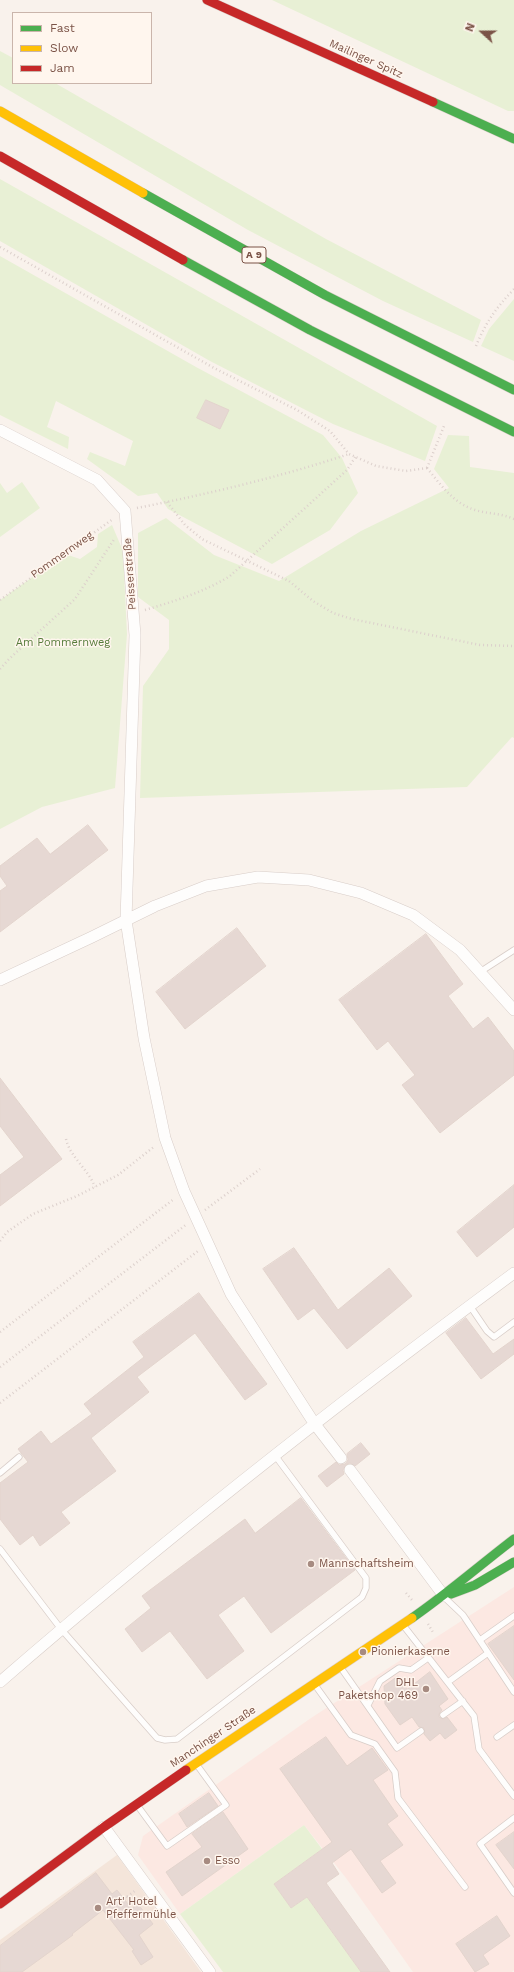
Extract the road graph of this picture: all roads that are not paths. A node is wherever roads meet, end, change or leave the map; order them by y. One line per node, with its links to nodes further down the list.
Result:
1 (207, 0): 3 (main road, Mailinger Spitz)
2 (0, 111): 5 (main road, A 9)
3 (514, 139)
4 (0, 156): 7 (main road)
5 (514, 390)
6 (0, 430): 8 (street, Peisserstraße)
7 (514, 432)
8 (126, 920): 10 (street); 11 (street); 16 (street, Peisserstraße)
9 (514, 950): 10 (lane)
10 (480, 972): 12 (street)
11 (0, 980)
12 (514, 1010)
13 (514, 1273): 14 (street)
14 (470, 1306): 15 (lane); 16 (street)
15 (514, 1322)
16 (314, 1423): 17 (street); 19 (street, Peisserstraße)
17 (274, 1454): 28 (street); 28 (lane)
18 (19, 1457): 21 (lane)
19 (341, 1458)
20 (350, 1470): 25 (street)
21 (0, 1473)
22 (514, 1539): 25 (main road, Manchinger Straße)
23 (0, 1549): 28 (lane)
24 (514, 1562): 25 (main road, Manchinger Straße)
25 (444, 1596): 27 (main road, Manchinger Straße); 29 (lane)
26 (514, 1616): 29 (lane)
27 (402, 1624): 31 (lane); 32 (main road, Manchinger Straße)
28 (61, 1629): 33 (street)
29 (480, 1640): 30 (lane)
30 (488, 1653): 34 (lane); 36 (lane)
31 (428, 1658): 34 (lane); 38 (lane)
32 (341, 1667): 35 (main road, Manchinger Straße); 38 (lane)
33 (0, 1682)
34 (448, 1682): 37 (lane)
35 (315, 1685): 43 (main road, Manchinger Straße); 48 (lane)
36 (514, 1692)
37 (463, 1701): 39 (lane); 44 (lane)
38 (368, 1705): 41 (lane)
39 (443, 1715)
40 (514, 1725): 42 (lane)
41 (421, 1731)
42 (498, 1737)
43 (196, 1764): 45 (main road, Manchinger Straße); 45 (lane)
44 (514, 1796)
45 (136, 1805): 47 (main road, Manchinger Straße)
46 (514, 1818): 49 (lane)
47 (104, 1827): 50 (main road, Manchinger Straße); 51 (street)
48 (466, 1887)
49 (514, 1893)
50 (0, 1904)
51 (210, 1972)

